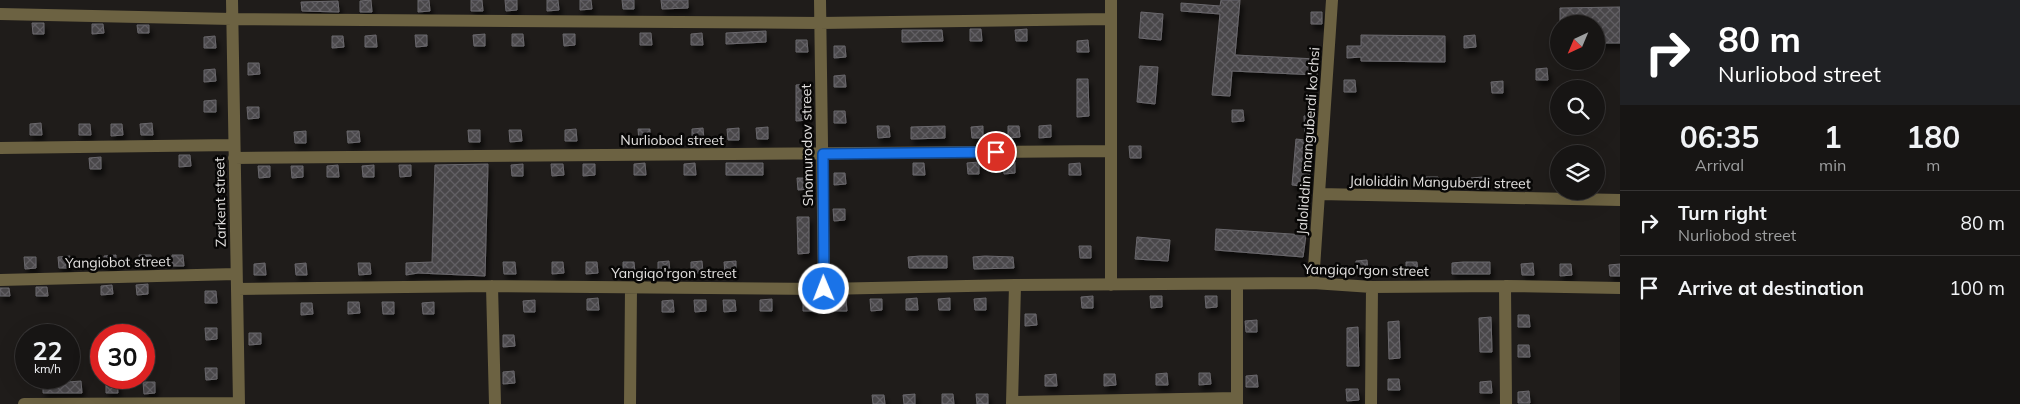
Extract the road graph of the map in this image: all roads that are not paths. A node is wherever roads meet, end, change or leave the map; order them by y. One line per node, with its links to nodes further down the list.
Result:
1 (232, 0): 6 (street, Zarkent street)
2 (820, 0): 8 (street, Shomurodov street)
3 (1112, 0): 7 (street)
4 (1332, 0): 13 (street, Jaloliddin manguberdi ko'chsi)
5 (0, 14): 6 (street)
6 (232, 19): 8 (street); 11 (street, Zarkent street)
7 (1111, 19): 8 (street); 10 (street)
8 (820, 23): 12 (street, Shomurodov street)
9 (0, 148): 11 (street, Nurliobod street)
10 (1111, 151): 12 (street, Nurliobod street); 18 (street)
11 (234, 152): 12 (street, Nurliobod street); 15 (street, Zarkent street)
12 (823, 154): 27 (street, Shomurodov street)
13 (1320, 194): 14 (street, Jaloliddin Manguberdi street); 17 (street, Jaloliddin manguberdi ko'chsi)
14 (1620, 200)
15 (236, 274): 16 (street, Yangiobot street); 26 (street, Zarkent street)
16 (0, 280)
17 (1313, 283): 19 (street, Yangiqo'rgon street); 23 (street, Yangiqo'rgon street)
18 (1111, 284): 19 (street, Yangiqo'rgon street); 20 (street, Yangiqo'rgon street)
19 (1237, 284): 28 (street)
20 (1014, 285): 27 (street, Yangiqo'rgon street); 29 (street)
21 (492, 286): 24 (street, Yangiqo'rgon street); 26 (street, Yangiqo'rgon street); 32 (street)
22 (1505, 286): 23 (street, Yangiqo'rgon street); 25 (street, Yangiqo'rgon street); 35 (street)
23 (1372, 287): 34 (street)
24 (631, 288): 27 (street, Yangiqo'rgon street); 33 (street)
25 (1620, 288)
26 (237, 289): 31 (street, Zarkent street)
27 (824, 289)
28 (1237, 401): 29 (street)
29 (1012, 403)
30 (24, 404): 31 (street)
31 (239, 404)
32 (495, 404)
33 (630, 404)
34 (1372, 404)
35 (1506, 404)

